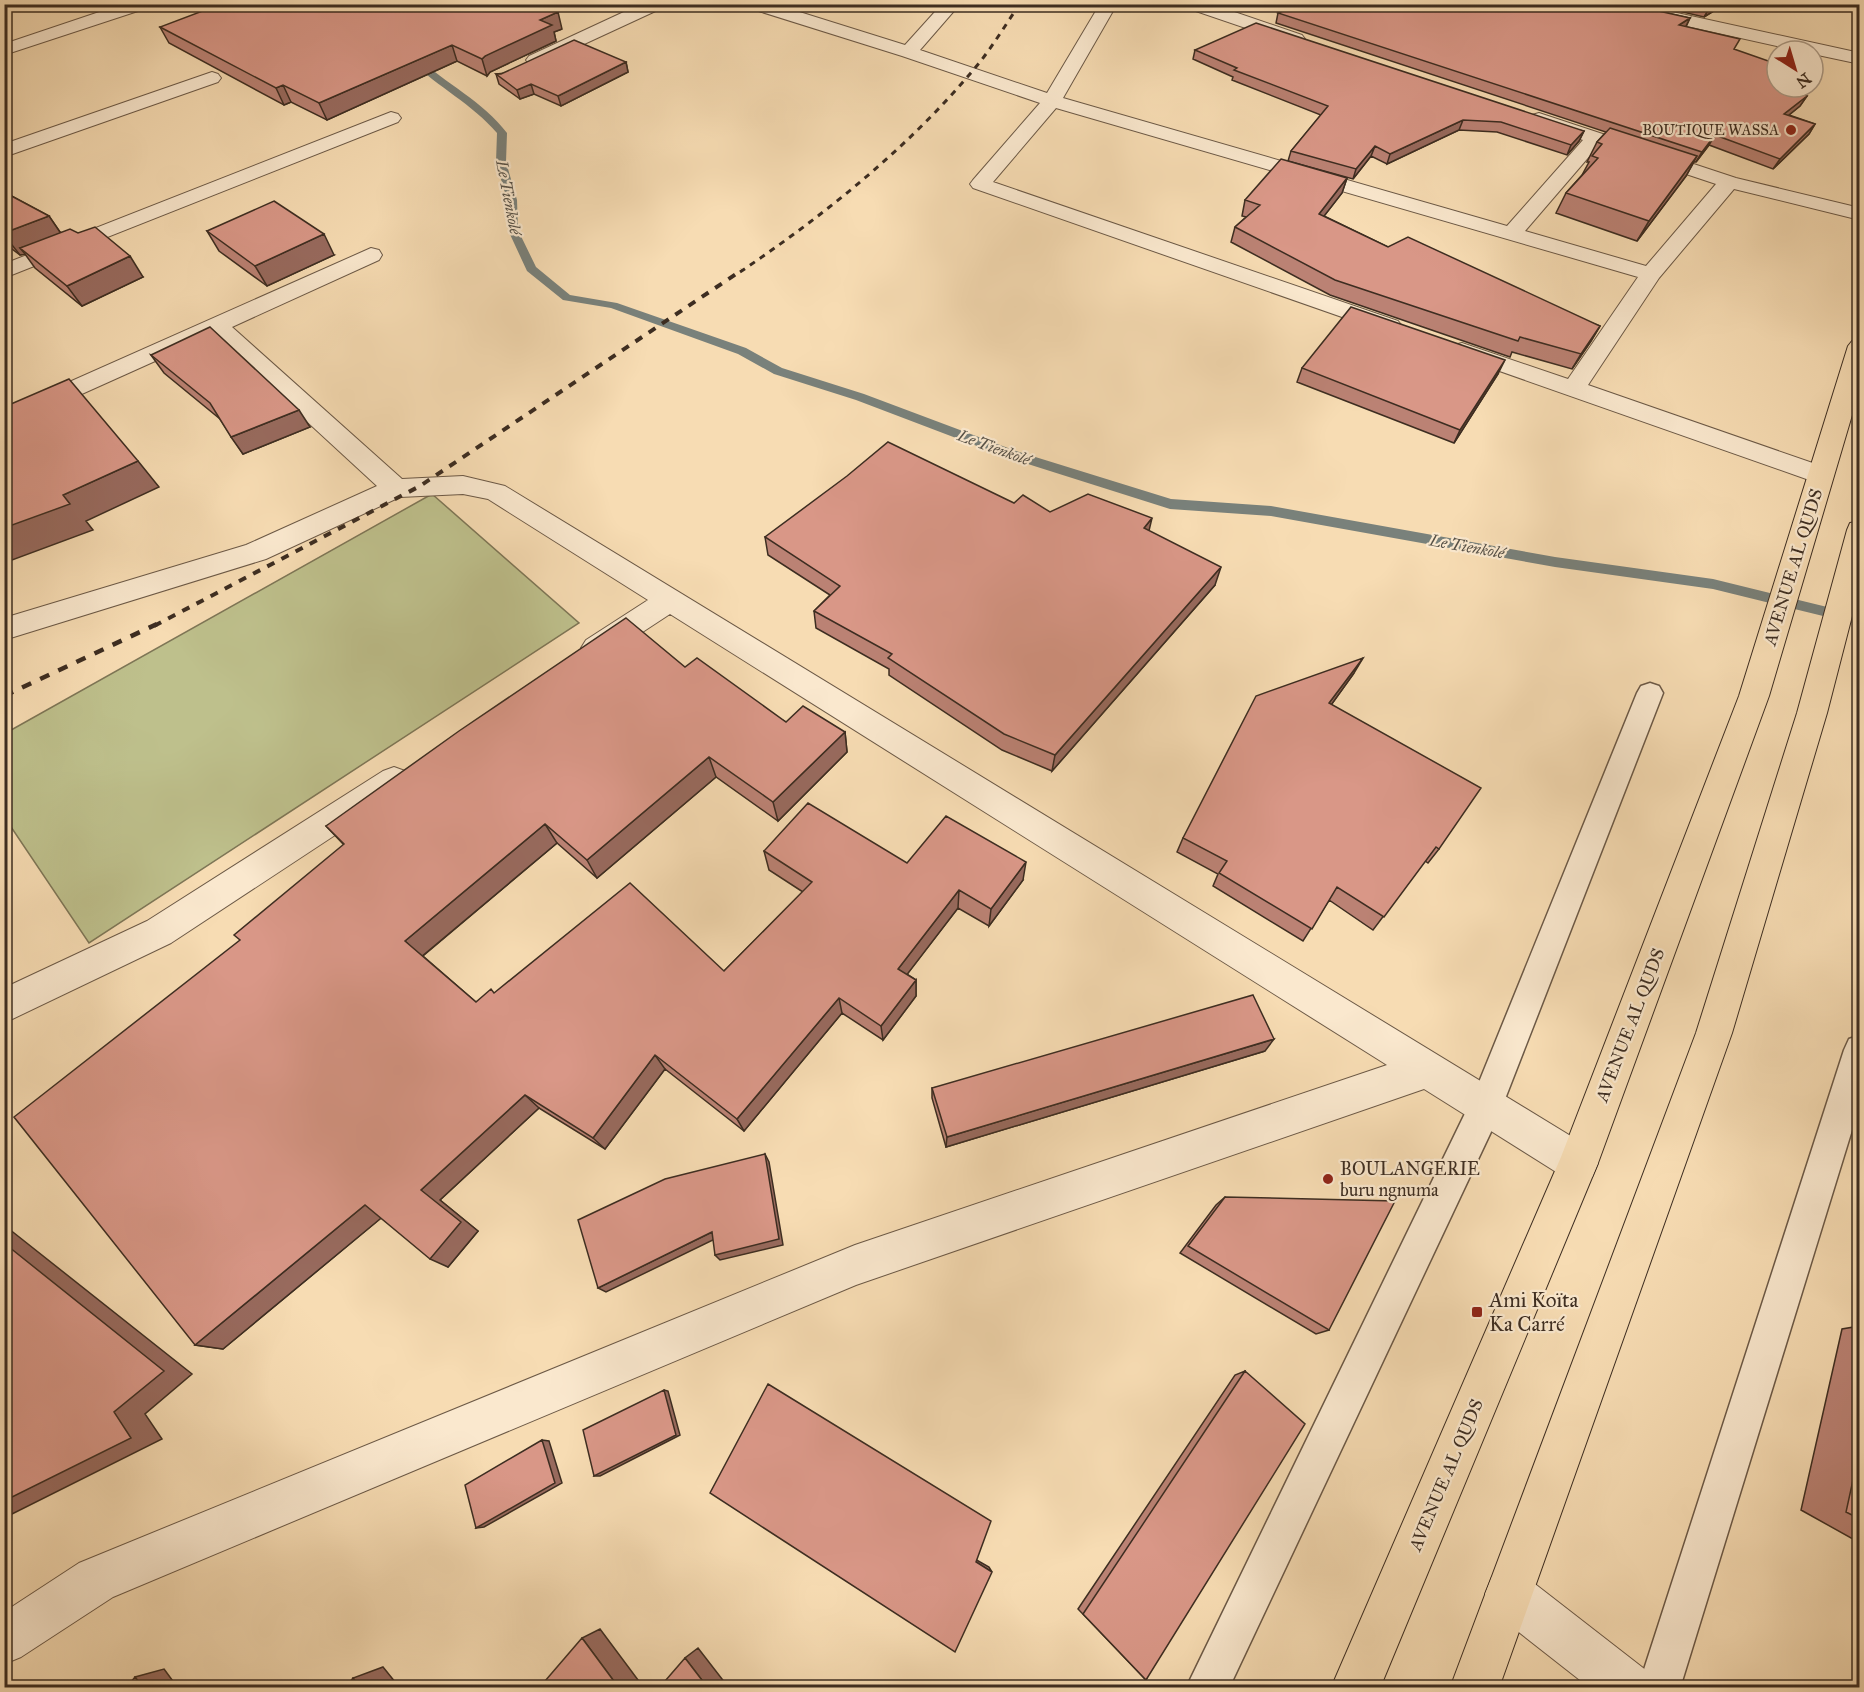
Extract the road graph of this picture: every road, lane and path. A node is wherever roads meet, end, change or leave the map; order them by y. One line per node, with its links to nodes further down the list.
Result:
1 (141, 4): 9 (street)
2 (656, 4): 12 (street)
3 (755, 4): 10 (street)
4 (952, 4): 10 (street)
5 (1109, 4): 14 (street)
6 (1193, 4): 8 (street)
7 (1610, 4): 11 (street)
8 (1316, 45)
9 (4, 50)
10 (908, 52): 14 (street)
11 (1860, 59)
12 (518, 68)
13 (212, 78): 18 (street)
14 (1052, 101): 21 (street); 26 (street)
15 (1516, 112): 17 (street)
16 (391, 118): 23 (street)
17 (1595, 138): 19 (street); 21 (street)
18 (4, 151)
19 (1729, 182): 20 (street); 24 (street)
20 (1860, 214)
21 (1511, 234): 24 (street)
22 (371, 255): 25 (street)
23 (4, 272)
24 (1651, 274): 29 (street)
25 (216, 325): 30 (street); 32 (street)
26 (1406, 331)
27 (1439, 343): 29 (street)
28 (1860, 346): 31 (main road, AVENUE AL QUDS)
29 (1574, 389): 31 (street)
30 (4, 421)
31 (1821, 475): 43 (main road, AVENUE AL QUDS)
32 (396, 488): 34 (street); 35 (street)
33 (1859, 534): 44 (main road)
34 (670, 600): 36 (street); 41 (street)
35 (4, 629)
36 (569, 666)
37 (1650, 693): 42 (lane)
38 (419, 763): 39 (street)
39 (4, 1006)
40 (1860, 1050): 50 (lane)
41 (1426, 1070): 42 (street); 45 (street)
42 (1486, 1106): 43 (street); 46 (lane)
43 (1578, 1163): 47 (main road, AVENUE AL QUDS)
44 (1509, 1594): 48 (main road); 49 (street)
45 (4, 1640)
46 (1207, 1688)
47 (1355, 1688)
48 (1474, 1688)
49 (1630, 1688)
50 (1659, 1688)

